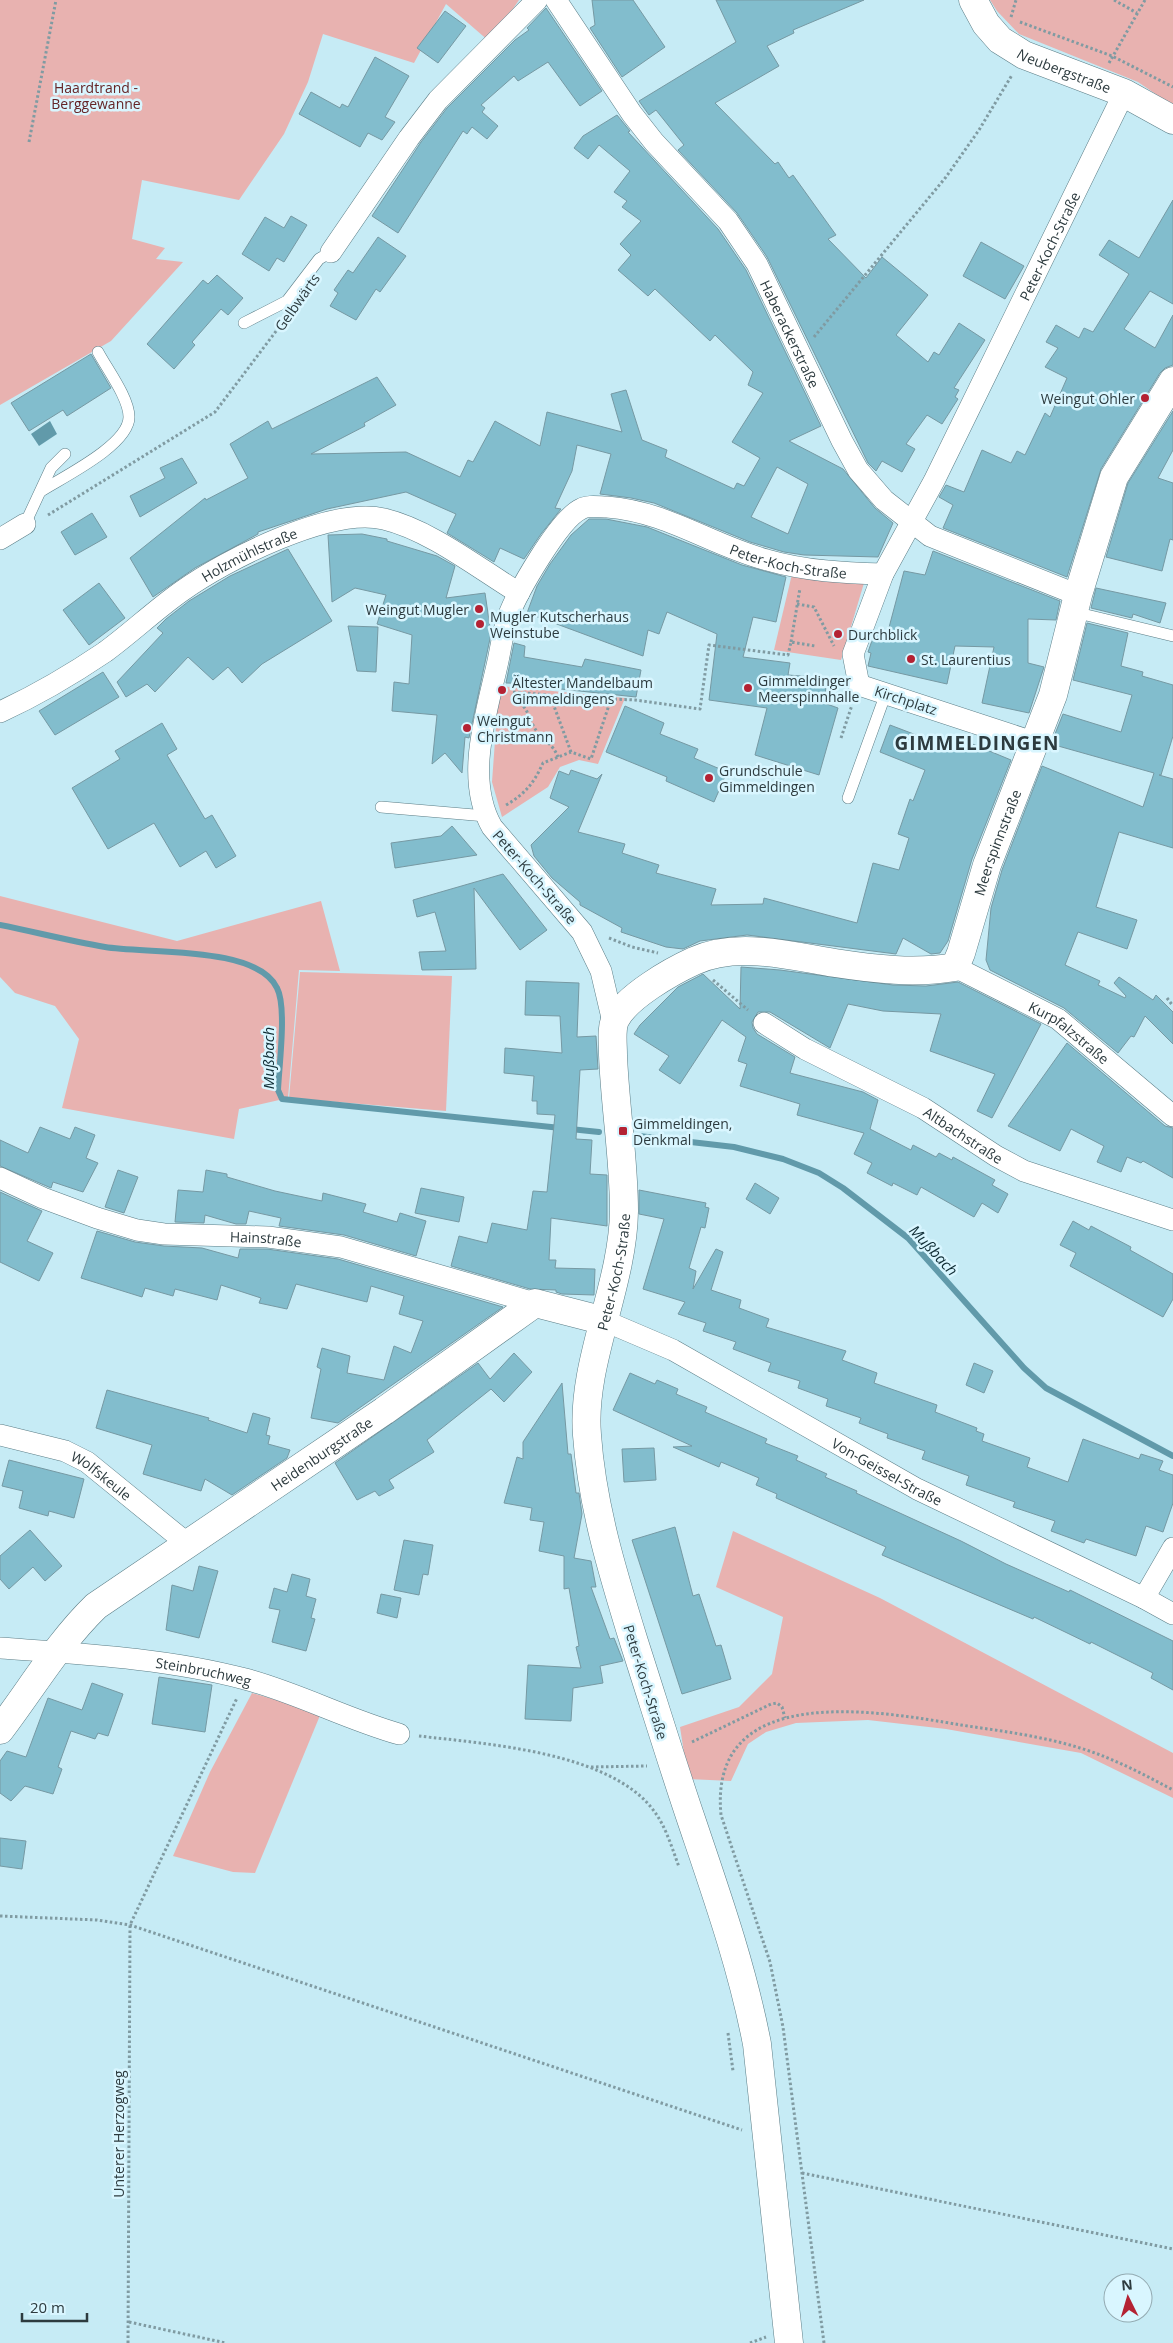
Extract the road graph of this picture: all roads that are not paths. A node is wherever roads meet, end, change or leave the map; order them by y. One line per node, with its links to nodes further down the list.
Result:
1 (537, 0): 6 (street)
2 (556, 0): 12 (street, Haberackerstraße)
3 (972, 0): 4 (street, Neubergstraße)
4 (1124, 93): 5 (street, Neubergstraße); 12 (street, Peter-Koch-Straße)
5 (1173, 120)
6 (330, 252): 7 (lane)
7 (244, 323)
8 (98, 352): 11 (lane)
9 (1173, 381): 17 (street, Meerspinnstraße)
10 (65, 454): 11 (lane)
11 (41, 491): 13 (lane)
12 (912, 523): 15 (street, Peter-Koch-Straße); 17 (street, Haberackerstraße)
13 (25, 524): 14 (street)
14 (0, 539)
15 (883, 574): 16 (street, Peter-Koch-Straße); 19 (street, Kirchplatz)
16 (519, 593): 20 (street, Holzmühlstraße); 24 (street, Peter-Koch-Straße)
17 (1076, 603): 18 (lane); 21 (street, Meerspinnstraße)
18 (1173, 636)
19 (886, 693): 21 (street, Kirchplatz); 22 (lane)
20 (0, 712)
21 (1036, 743): 25 (street, Meerspinnstraße)
22 (848, 798)
23 (381, 807): 24 (lane)
24 (486, 816): 26 (street, Peter-Koch-Straße)
25 (955, 966): 26 (street); 28 (street, Kurpfalzstraße)
26 (614, 1022): 32 (street, Peter-Koch-Straße)
27 (764, 1023): 30 (street, Altbachstraße)
28 (1173, 1116)
29 (0, 1178): 31 (street, Hainstraße)
30 (1173, 1220)
31 (535, 1303): 32 (street); 34 (street, Heidenburgstraße)
32 (604, 1321): 36 (street, Von-Geissel-Straße); 42 (street, Peter-Koch-Straße)
33 (0, 1435): 34 (street, Wolfskeule)
34 (189, 1545): 39 (street, Heidenburgstraße)
35 (1173, 1548): 36 (street)
36 (1144, 1598): 37 (street, Von-Geissel-Straße)
37 (1173, 1614)
38 (0, 1648): 39 (street, Steinbruchweg)
39 (55, 1652): 40 (street, Heidenburgstraße); 41 (street, Steinbruchweg)
40 (0, 1730)
41 (399, 1734)
42 (778, 2340)

